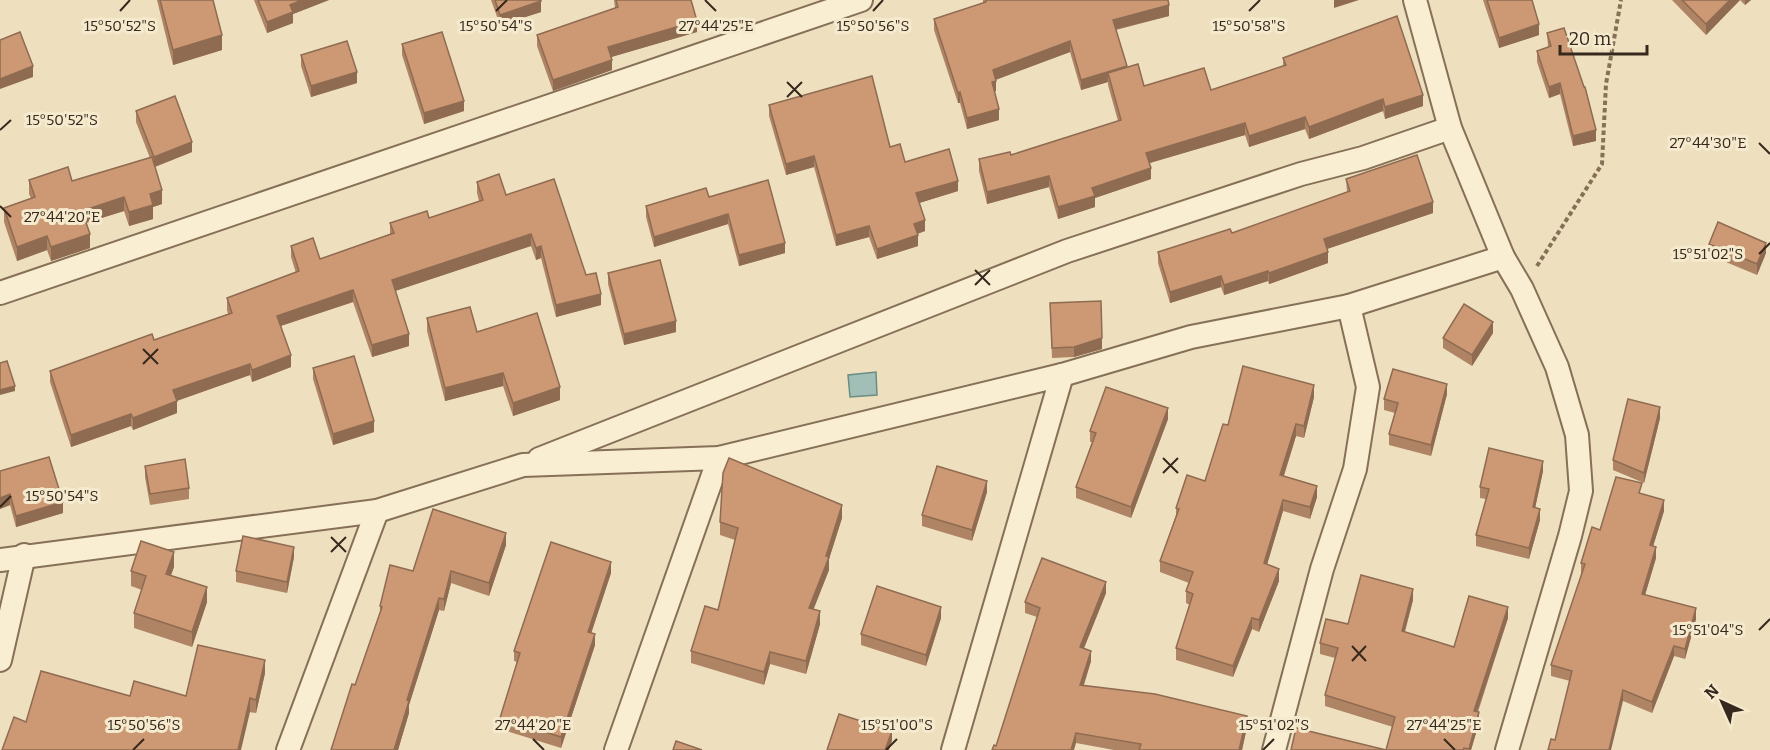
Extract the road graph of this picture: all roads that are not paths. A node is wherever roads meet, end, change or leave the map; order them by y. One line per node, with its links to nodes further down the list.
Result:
1 (861, 0): 5 (street)
2 (1414, 0): 3 (street)
3 (1450, 128): 4 (street); 9 (street)
4 (1503, 257): 6 (street); 18 (street)
5 (0, 293)
6 (1349, 306): 7 (street); 17 (street)
7 (1062, 375): 8 (street); 16 (street)
8 (719, 458): 9 (street); 15 (street)
9 (524, 465): 10 (street)
10 (377, 511): 11 (street); 14 (street)
11 (24, 555): 12 (street); 13 (street)
12 (0, 560)
13 (0, 660)
14 (288, 750)
15 (616, 750)
16 (953, 750)
17 (1274, 750)
18 (1507, 750)

